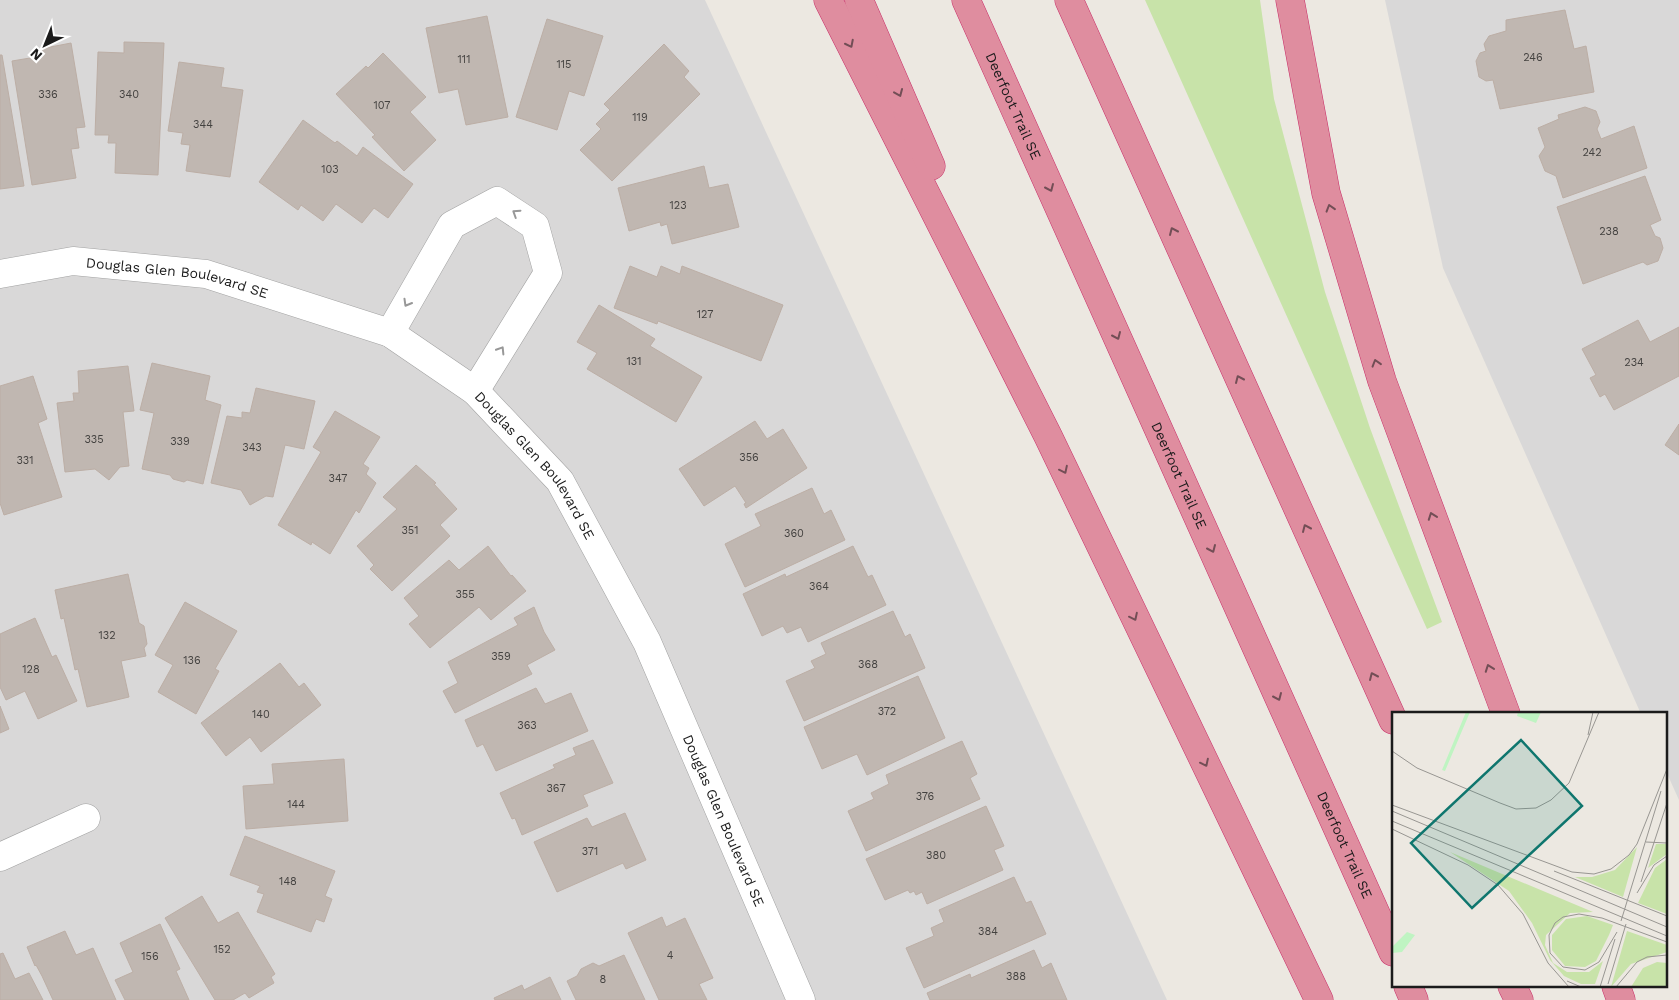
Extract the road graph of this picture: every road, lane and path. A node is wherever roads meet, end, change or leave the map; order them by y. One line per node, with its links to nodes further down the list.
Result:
1 (828, 0): 9 (highway, one-way to 9)
2 (859, 0): 9 (highway, one-way to 9)
3 (966, 0): 14 (highway, Deerfoot Trail SE, one-way to 14)
4 (1069, 0): 11 (highway, one-way to 4)
5 (1290, 0): 10 (highway, one-way to 5)
6 (0, 274): 7 (street, Douglas Glen Boulevard SE)
7 (390, 333): 8 (street, Douglas Glen Boulevard SE); 8 (street, one-way to 7)
8 (475, 391): 18 (street, Douglas Glen Boulevard SE)
9 (1048, 436): 19 (highway, one-way to 19)
10 (1505, 712)
11 (1392, 718)
12 (86, 818): 13 (street)
13 (0, 857)
14 (1392, 950)
15 (1409, 988): 20 (highway)
16 (1513, 988): 21 (highway)
17 (1617, 988): 22 (highway)
18 (800, 1000)
19 (1318, 1000)
20 (1414, 1000)
21 (1519, 1000)
22 (1621, 1000)

